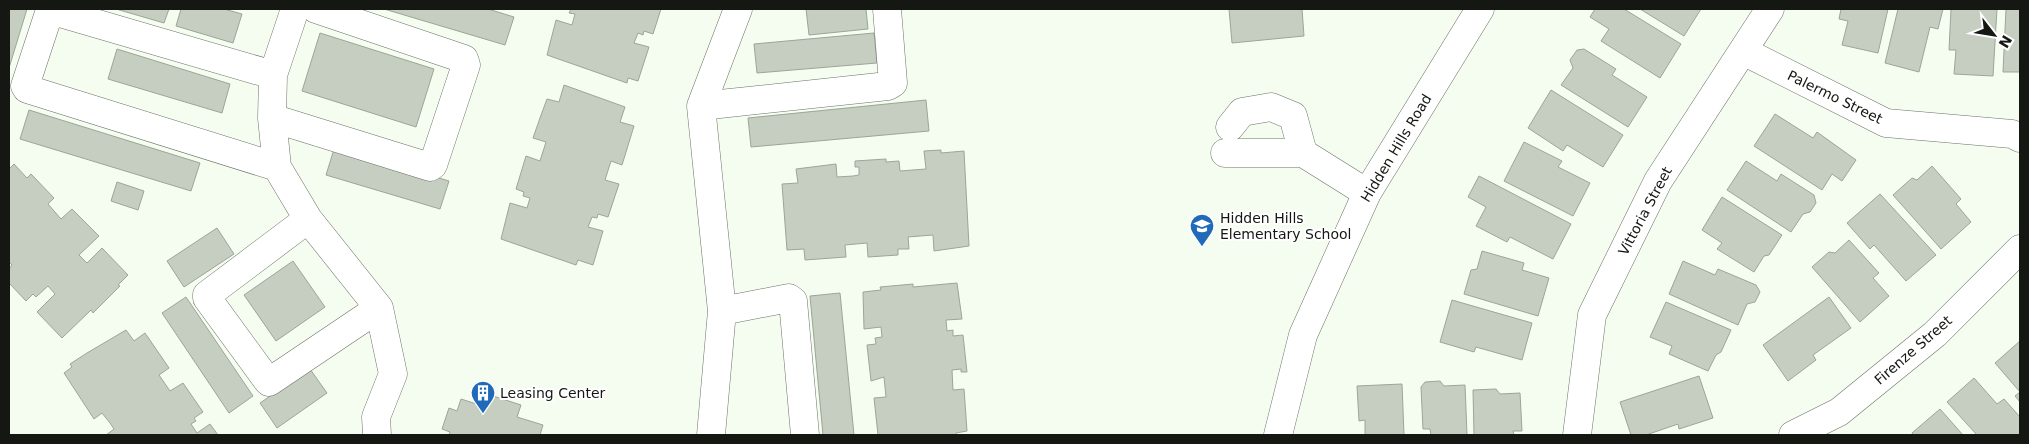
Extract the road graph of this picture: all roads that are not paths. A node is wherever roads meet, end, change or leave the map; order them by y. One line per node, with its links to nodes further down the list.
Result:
1 (295, 9): 8 (street)
2 (316, 9): 10 (street)
3 (738, 9): 9 (street)
4 (887, 9): 9 (street)
5 (1480, 9): 14 (street, Hidden Hills Road)
6 (1770, 9): 7 (street, Vittoria Street)
7 (1743, 51): 11 (street, Palermo Street); 23 (street, Vittoria Street)
8 (273, 75): 10 (street); 13 (street)
9 (701, 106): 18 (street)
10 (272, 118): 13 (street)
11 (2020, 138)
12 (1303, 154): 12 (street); 14 (street)
13 (277, 167): 15 (street)
14 (1367, 193): 22 (street, Hidden Hills Road)
15 (308, 219): 17 (street); 17 (street)
16 (2020, 249): 24 (street, Firenze Street)
17 (379, 308): 19 (street)
18 (722, 311): 20 (street); 21 (street)
19 (377, 435)
20 (711, 435)
21 (805, 435)
22 (1278, 435)
23 (1577, 435)
24 (1794, 435)

